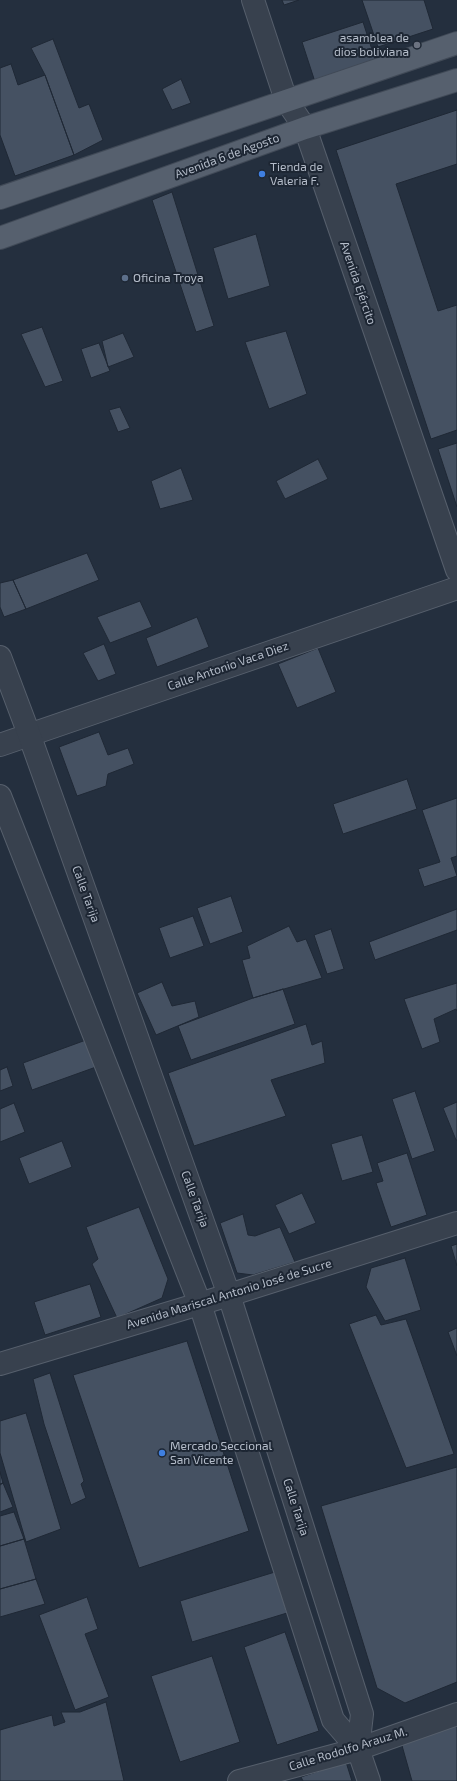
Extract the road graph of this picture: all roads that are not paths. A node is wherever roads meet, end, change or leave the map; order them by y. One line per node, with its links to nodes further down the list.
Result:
1 (253, 0): 4 (street, Avenida Ejército)
2 (457, 43): 4 (main road)
3 (457, 80): 5 (main road, Avenida 6 de Agosto)
4 (286, 100): 5 (street, Avenida Ejército); 6 (main road)
5 (305, 128): 7 (main road, Avenida 6 de Agosto); 8 (street, Avenida Ejército)
6 (0, 198)
7 (0, 238)
8 (457, 570)
9 (457, 588): 11 (street, Calle Antonio Vaca Diez)
10 (0, 657): 11 (street, Calle Tarija)
11 (29, 734): 12 (street, Calle Antonio Vaca Diez); 15 (street, Calle Tarija)
12 (0, 745)
13 (0, 796): 16 (street, Calle Tarija)
14 (457, 1223): 15 (street, Avenida Mariscal Antonio José de Sucre)
15 (229, 1295): 16 (street, Avenida Mariscal Antonio José de Sucre); 19 (street, Calle Tarija)
16 (200, 1304): 17 (street, Avenida Mariscal Antonio José de Sucre); 19 (street, Calle Tarija)
17 (0, 1364)
18 (457, 1714): 19 (street, Calle Rodolfo Arauz M.)
19 (358, 1749): 20 (street, Calle Rodolfo Arauz M.); 21 (street, Calle Tarija)
20 (239, 1781)
21 (369, 1781)

